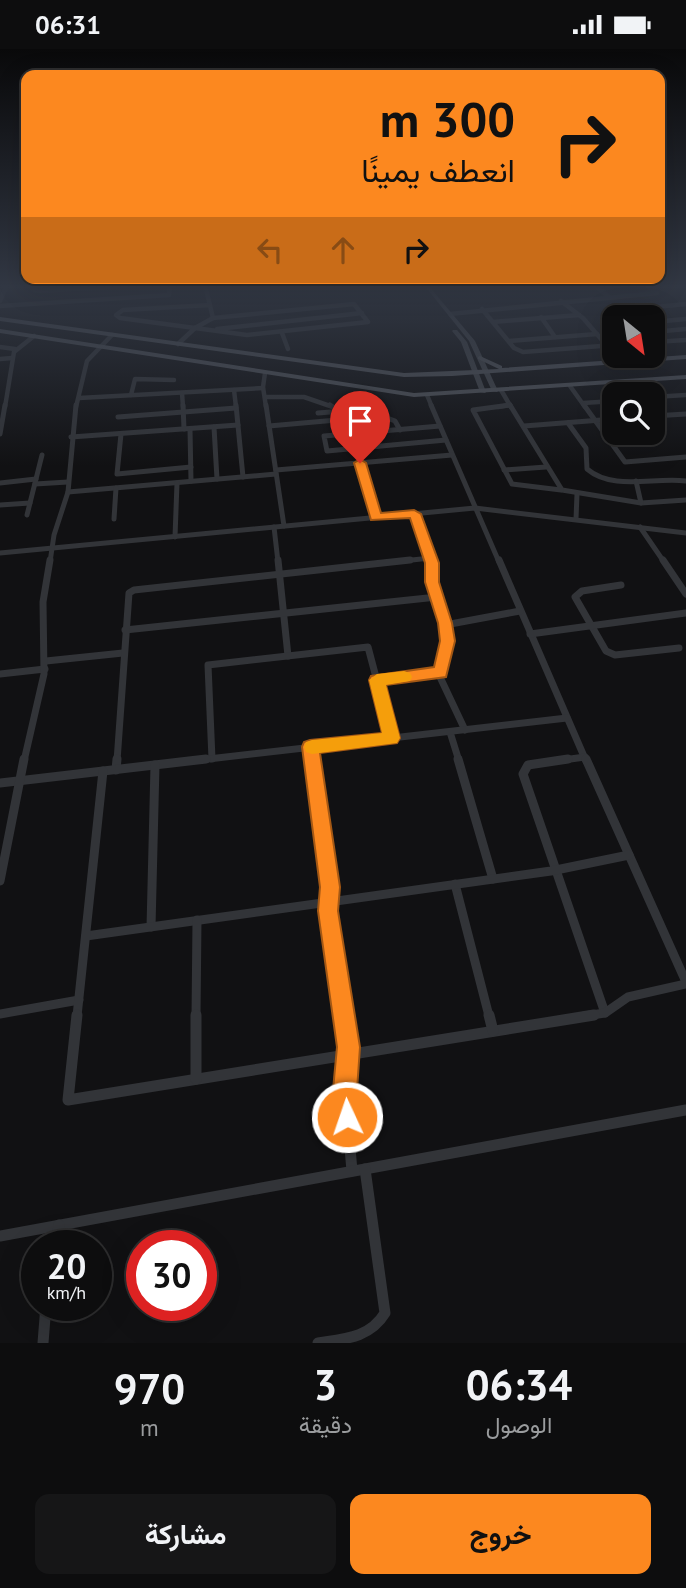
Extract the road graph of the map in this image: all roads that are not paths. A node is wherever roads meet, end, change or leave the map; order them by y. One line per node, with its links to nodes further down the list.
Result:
1 (20, 345): 11 (street)
2 (90, 345): 10 (main road)
3 (188, 345): 21 (main road)
4 (287, 345): 12 (street)
5 (465, 345): 21 (main road)
6 (474, 345): 16 (main road)
7 (515, 345): 8 (street)
8 (602, 346)
9 (0, 347): 11 (street)
10 (100, 347): 22 (main road); 40 (street)
11 (15, 349): 15 (street)
12 (288, 349)
13 (665, 357): 14 (main road)
14 (686, 357)
15 (12, 358): 17 (street); 36 (street)
16 (480, 358): 19 (main road); 20 (main road)
17 (0, 359)
18 (602, 359): 19 (main road)
19 (520, 369): 20 (main road)
20 (485, 371): 21 (main road); 29 (main road)
21 (476, 372): 30 (main road)
22 (265, 373): 27 (street); 34 (main road)
23 (686, 377): 26 (main road)
24 (152, 378): 25 (street); 32 (street); 33 (street)
25 (174, 380)
26 (570, 386): 29 (main road); 43 (street)
27 (263, 389): 28 (street); 39 (street)
28 (234, 390): 31 (street); 45 (street)
29 (498, 391): 30 (main road); 44 (street)
30 (483, 392): 34 (main road)
31 (183, 393): 32 (street); 48 (street)
32 (150, 394): 33 (street)
33 (131, 395): 40 (street)
34 (427, 395): 61 (street)
35 (686, 395): 37 (street)
36 (7, 396): 38 (street); 51 (street)
37 (665, 396)
38 (0, 397)
39 (265, 397): 41 (street); 60 (street)
40 (79, 398): 69 (street)
41 (315, 401): 47 (street); 49 (street)
42 (602, 402): 43 (street)
43 (583, 403): 56 (street)
44 (510, 405): 62 (street); 78 (street)
45 (236, 408): 48 (street); 59 (street)
46 (355, 410): 47 (street)
47 (339, 411): 49 (street)
48 (183, 412): 53 (street); 64 (street)
49 (318, 413): 57 (street)
50 (686, 414): 52 (street)
51 (2, 415): 67 (street)
52 (665, 415)
53 (118, 417)
54 (368, 418): 57 (street); 65 (street); 66 (street)
55 (602, 420): 56 (street)
56 (596, 421): 58 (street); 74 (street)
57 (320, 422): 60 (street)
58 (568, 423): 62 (street); 83 (street)
59 (238, 425): 63 (street); 80 (street)
60 (269, 426): 79 (street)
61 (440, 426): 65 (street); 70 (street)
62 (524, 426): 77 (street)
63 (214, 427): 64 (street); 81 (street)
64 (187, 429): 68 (street); 76 (street)
65 (400, 430): 66 (street)
66 (373, 432): 71 (street); 71 (street)
67 (0, 434)
68 (121, 434): 69 (street); 76 (street)
69 (71, 437): 86 (street)
70 (446, 440): 71 (street); 73 (street)
71 (378, 446)
72 (42, 455): 85 (street)
73 (452, 455): 75 (street); 97 (street)
74 (686, 457)
75 (360, 463): 79 (street); 100 (street)
76 (191, 467): 82 (street)
77 (546, 467): 78 (street); 90 (street)
78 (505, 470): 90 (street)
79 (276, 472): 80 (street); 103 (street)
80 (243, 477): 81 (street)
81 (217, 479): 82 (street)
82 (191, 481): 87 (street)
83 (636, 481): 84 (street); 95 (street)
84 (686, 481)
85 (35, 482): 86 (street); 88 (street); 94 (street)
86 (68, 482): 91 (street)
87 (177, 482): 89 (street); 107 (street)
88 (1, 485)
89 (116, 488): 91 (street); 101 (street)
90 (562, 490): 92 (street)
91 (68, 492): 108 (street)
92 (578, 494): 95 (street); 102 (street)
93 (686, 500): 95 (street)
94 (30, 503): 96 (street); 99 (street)
95 (641, 503)
96 (0, 505)
97 (475, 508): 98 (street); 102 (street); 115 (street)
98 (414, 514): 100 (street); 110 (street)
99 (27, 515)
100 (376, 517): 103 (street)
101 (114, 519)
102 (576, 519): 105 (street)
103 (284, 526): 104 (street)
104 (274, 527): 107 (street); 111 (street)
105 (640, 527): 106 (street); 113 (street)
106 (686, 533)
107 (175, 537): 108 (street)
108 (53, 548): 109 (street); 125 (street)
109 (0, 553)
110 (430, 558): 111 (street); 114 (street)
111 (279, 573): 116 (street); 120 (street)
112 (621, 585): 119 (street)
113 (686, 594)
114 (437, 597): 116 (street); 118 (street)
115 (520, 611): 118 (street); 121 (street)
116 (284, 613): 120 (street); 124 (street)
117 (686, 614): 119 (street)
118 (445, 625): 126 (street)
119 (591, 627): 121 (street); 122 (street)
120 (125, 630): 123 (street)
121 (530, 634): 129 (street)
122 (679, 648)
123 (123, 653): 125 (street); 137 (street)
124 (288, 656): 128 (street); 135 (street)
125 (45, 665): 127 (street); 139 (street)
126 (440, 673): 128 (street); 130 (street)
127 (0, 674)
128 (377, 680): 132 (street)
129 (567, 718): 130 (street); 134 (street)
130 (465, 730): 131 (street)
131 (450, 732): 132 (street); 143 (street)
132 (391, 738): 133 (street)
133 (310, 747): 135 (street); 146 (street)
134 (585, 757): 141 (street); 142 (street)
135 (212, 759): 136 (street)
136 (155, 765): 137 (street); 148 (street)
137 (116, 770): 138 (street)
138 (103, 771): 139 (street); 149 (street)
139 (21, 781): 140 (street); 144 (street)
140 (0, 783)
141 (629, 855): 142 (street); 150 (street)
142 (556, 870): 143 (street); 152 (street)
143 (493, 879): 145 (street)
144 (0, 881)
145 (455, 884): 146 (street); 154 (street)
146 (329, 902): 147 (street); 155 (street)
147 (197, 921): 148 (street); 156 (street)
148 (150, 927): 149 (street)
149 (86, 936): 151 (street)
150 (686, 983): 152 (street)
151 (79, 1000): 153 (street); 156 (street)
152 (605, 1013): 154 (street)
153 (0, 1014)
154 (494, 1031): 155 (street)
155 (348, 1055): 156 (street); 158 (street)
156 (196, 1079)
157 (686, 1110): 158 (street)
158 (359, 1170): 159 (street); 164 (street)
159 (59, 1225): 160 (street); 161 (street)
160 (58, 1230)
161 (0, 1236)
162 (45, 1321): 163 (street)
163 (43, 1343)
164 (318, 1343)

